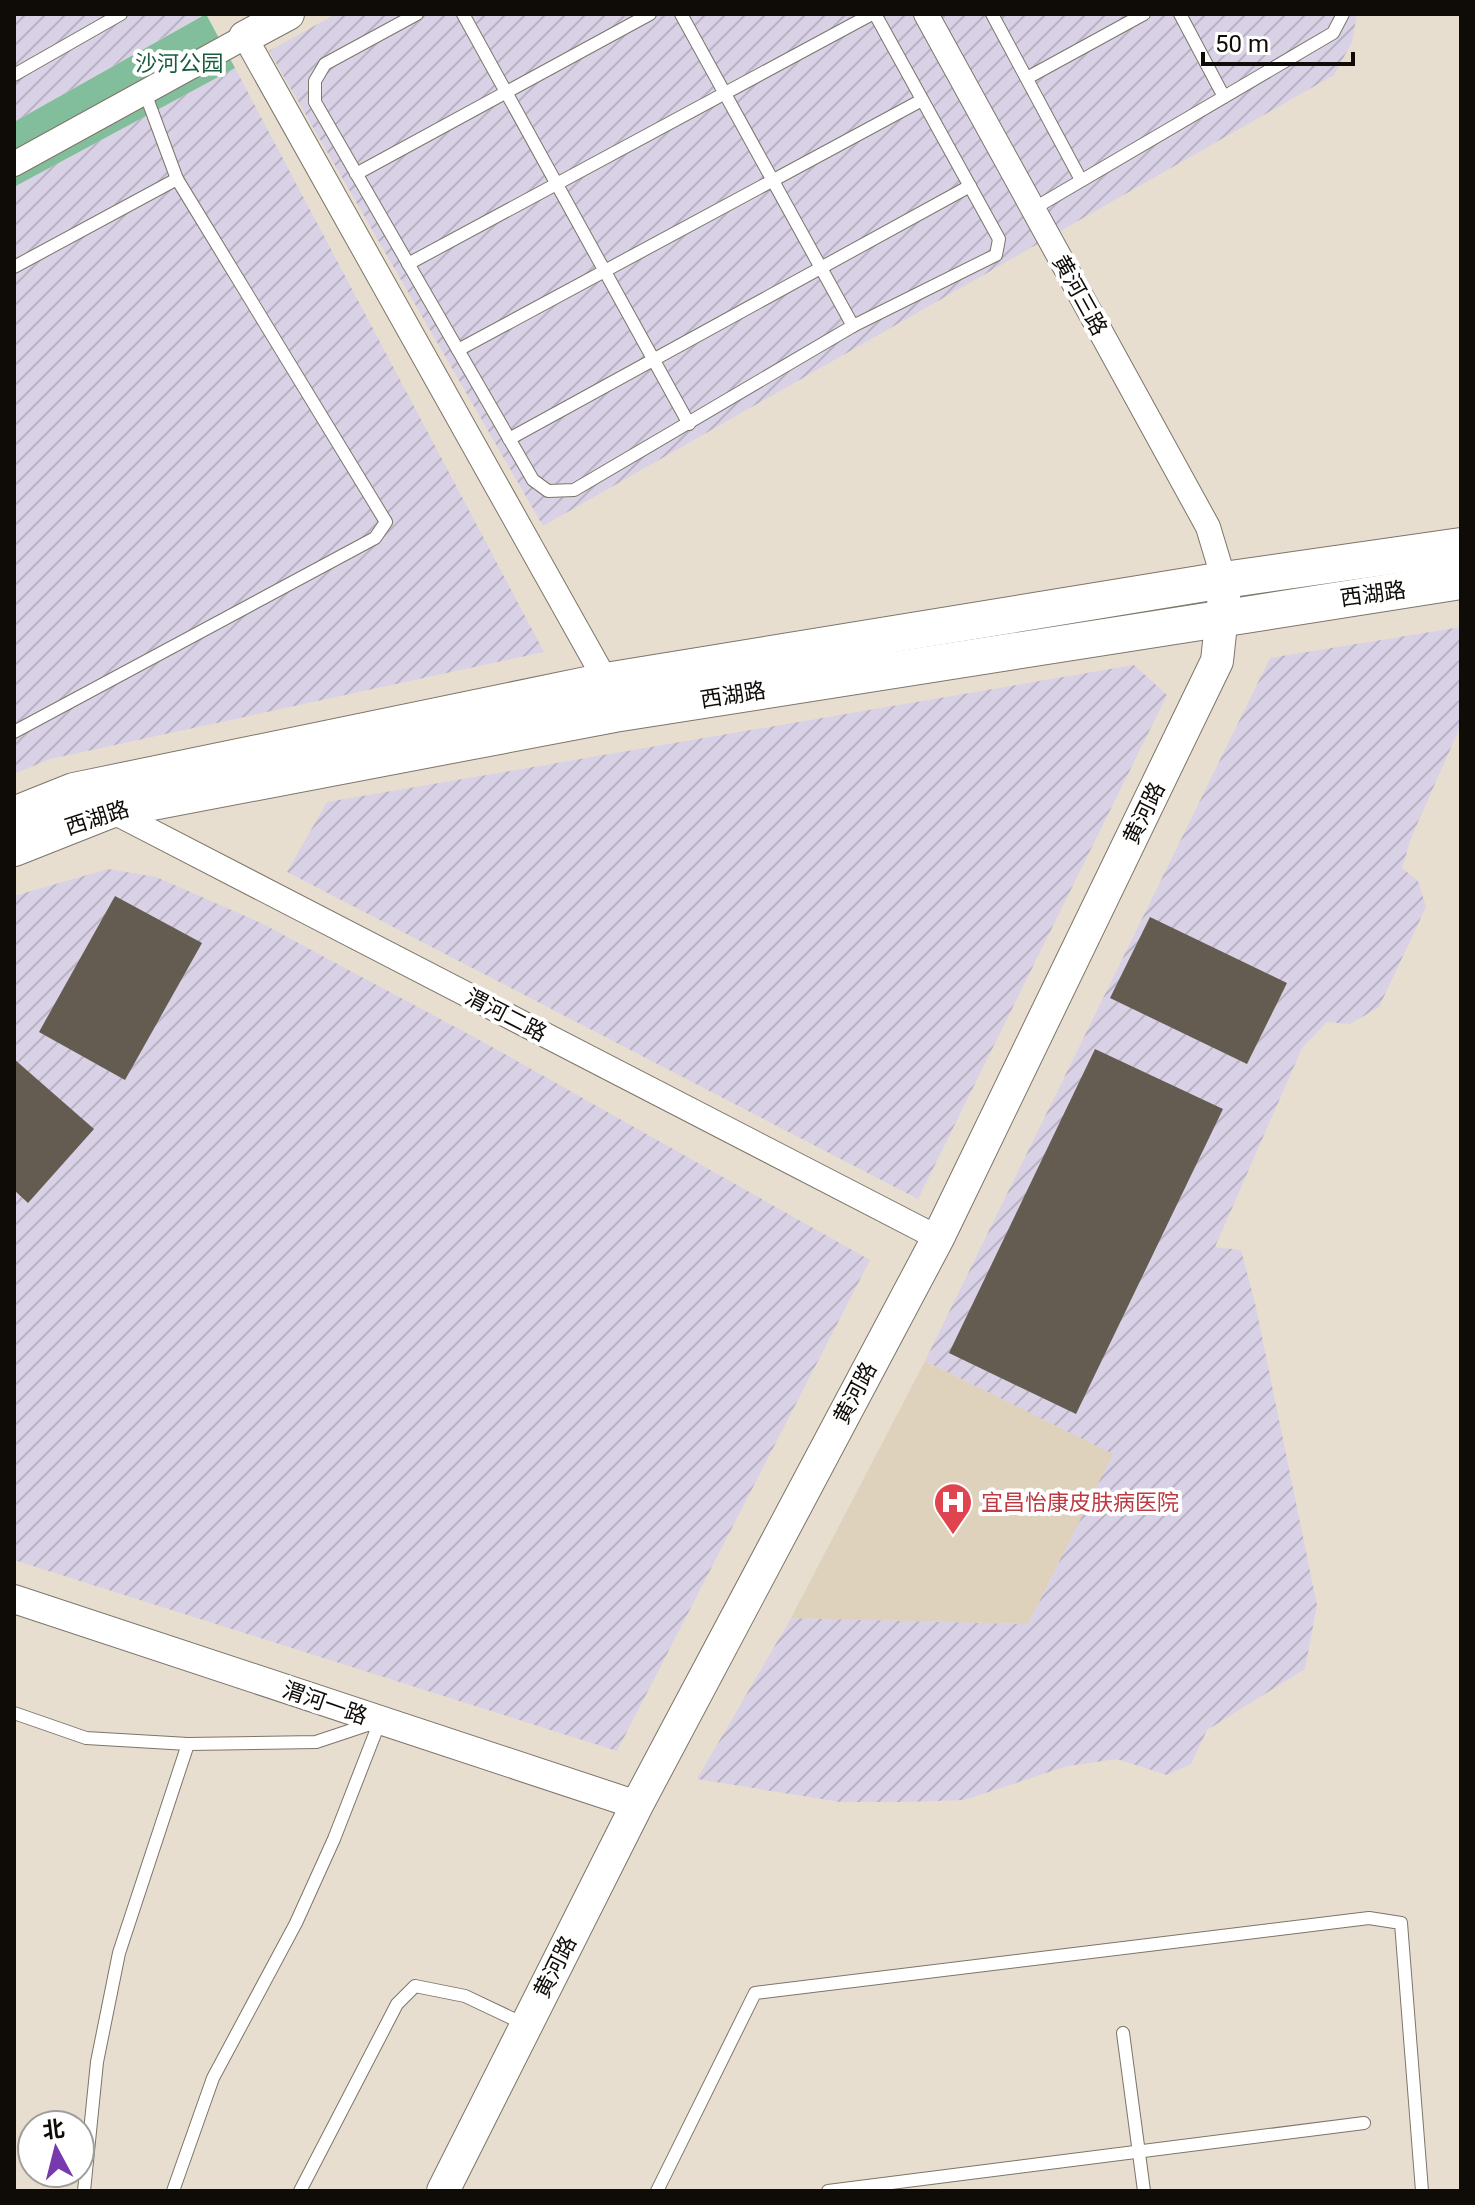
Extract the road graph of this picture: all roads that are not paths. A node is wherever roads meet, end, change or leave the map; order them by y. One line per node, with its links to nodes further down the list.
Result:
1 (121, 14): 15 (lane)
2 (274, 14): 14 (main road)
3 (288, 14): 14 (main road)
4 (417, 14): 23 (lane)
5 (463, 14): 18 (lane)
6 (650, 14): 18 (lane)
7 (681, 14): 19 (lane)
8 (873, 14): 19 (lane); 21 (lane)
9 (926, 14): 29 (street, 黄河三路)
10 (992, 14): 16 (lane)
11 (1144, 14): 16 (lane)
12 (1180, 14): 20 (lane)
13 (1343, 14): 20 (lane)
14 (245, 37): 17 (street); 43 (street)
15 (14, 75)
16 (1027, 78): 25 (lane)
17 (144, 90): 22 (street); 24 (lane)
18 (506, 92): 23 (lane); 27 (lane)
19 (725, 93): 26 (lane); 27 (lane)
20 (1224, 97): 25 (lane)
21 (922, 100): 26 (lane); 28 (lane)
22 (14, 164)
23 (356, 174): 30 (lane)
24 (177, 179): 31 (lane); 44 (lane)
25 (1081, 180): 29 (lane)
26 (773, 181): 32 (lane); 33 (lane)
27 (556, 184): 30 (lane); 33 (lane)
28 (970, 186): 32 (lane); 34 (lane)
29 (1033, 209): 40 (street, 黄河三路)
30 (408, 264): 35 (lane)
31 (14, 267)
32 (821, 268): 34 (lane); 36 (lane)
33 (605, 271): 35 (lane); 36 (lane)
34 (853, 326): 37 (lane)
35 (458, 350): 38 (lane)
36 (654, 360): 37 (lane); 38 (lane)
37 (689, 424): 38 (lane)
38 (509, 439)
39 (1461, 546): 40 (main road, 西湖路)
40 (1224, 580): 42 (main road, 黄河路); 43 (main road, 西湖路)
41 (1461, 581): 42 (main road, 西湖路)
42 (1225, 615): 46 (main road, 西湖路); 49 (main road, 黄河路)
43 (606, 681): 45 (main road, 西湖路)
44 (14, 732)
45 (74, 791): 46 (street, 渭河二路); 47 (main road, 西湖路)
46 (110, 810): 48 (main road, 西湖路); 49 (street, 渭河二路)
47 (14, 815)
48 (14, 848)
49 (938, 1238): 54 (main road, 黄河路)
50 (14, 1599): 52 (street, 渭河一路)
51 (14, 1713): 53 (lane)
52 (380, 1721): 53 (lane); 54 (street, 渭河一路); 60 (lane)
53 (188, 1744): 59 (lane)
54 (637, 1805): 55 (main road, 黄河路)
55 (526, 2025): 61 (lane); 62 (main road, 黄河路)
56 (1123, 2033): 58 (lane)
57 (1364, 2123): 58 (lane)
58 (1139, 2152): 64 (lane); 65 (lane)
59 (84, 2191)
60 (173, 2191)
61 (300, 2191)
62 (443, 2191)
63 (657, 2191): 66 (lane)
64 (828, 2191)
65 (1144, 2191)
66 (1422, 2191)

